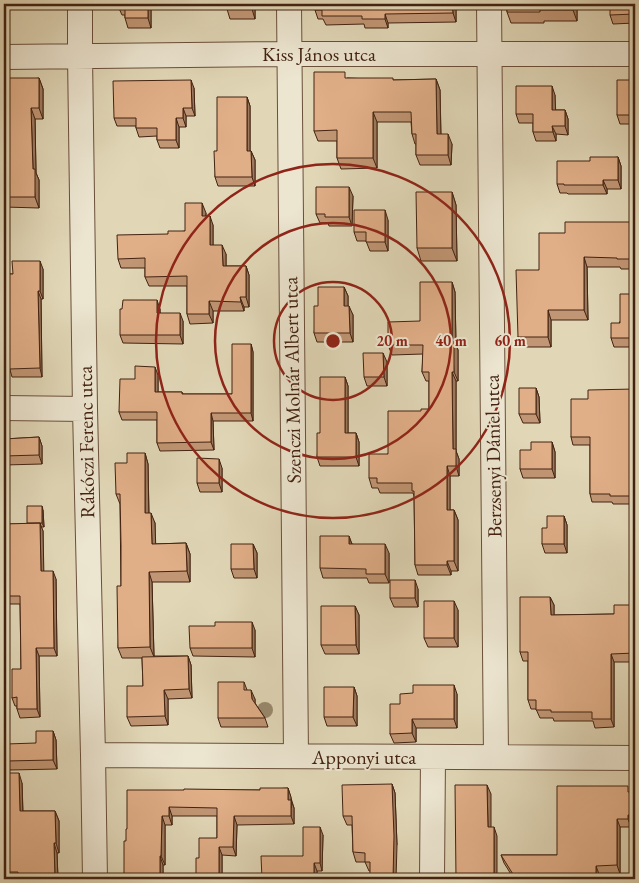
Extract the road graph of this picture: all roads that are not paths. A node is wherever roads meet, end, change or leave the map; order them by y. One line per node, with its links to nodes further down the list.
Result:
1 (80, 4): 7 (street, Rákóczi Ferenc utca)
2 (289, 4): 4 (street, Szenczi Molnár Albert utca)
3 (489, 4): 5 (street, Berzsenyi Dániel utca)
4 (289, 54): 5 (street, Kiss János utca); 7 (street, Kiss János utca); 12 (street, Szenczi Molnár Albert utca)
5 (489, 54): 6 (street, Kiss János utca); 14 (street, Berzsenyi Dániel utca)
6 (635, 54)
7 (80, 56): 8 (street, Kiss János utca); 10 (street, Rákóczi Ferenc utca)
8 (4, 57)
9 (4, 408): 10 (street)
10 (85, 409): 11 (street, Rákóczi Ferenc utca)
11 (93, 755): 12 (street, Apponyi utca); 16 (street, Rákóczi Ferenc utca)
12 (296, 756): 13 (street, Apponyi utca)
13 (433, 757): 14 (street, Apponyi utca); 17 (street)
14 (496, 758): 15 (street, Apponyi utca)
15 (635, 758)
16 (95, 879)
17 (432, 879)

